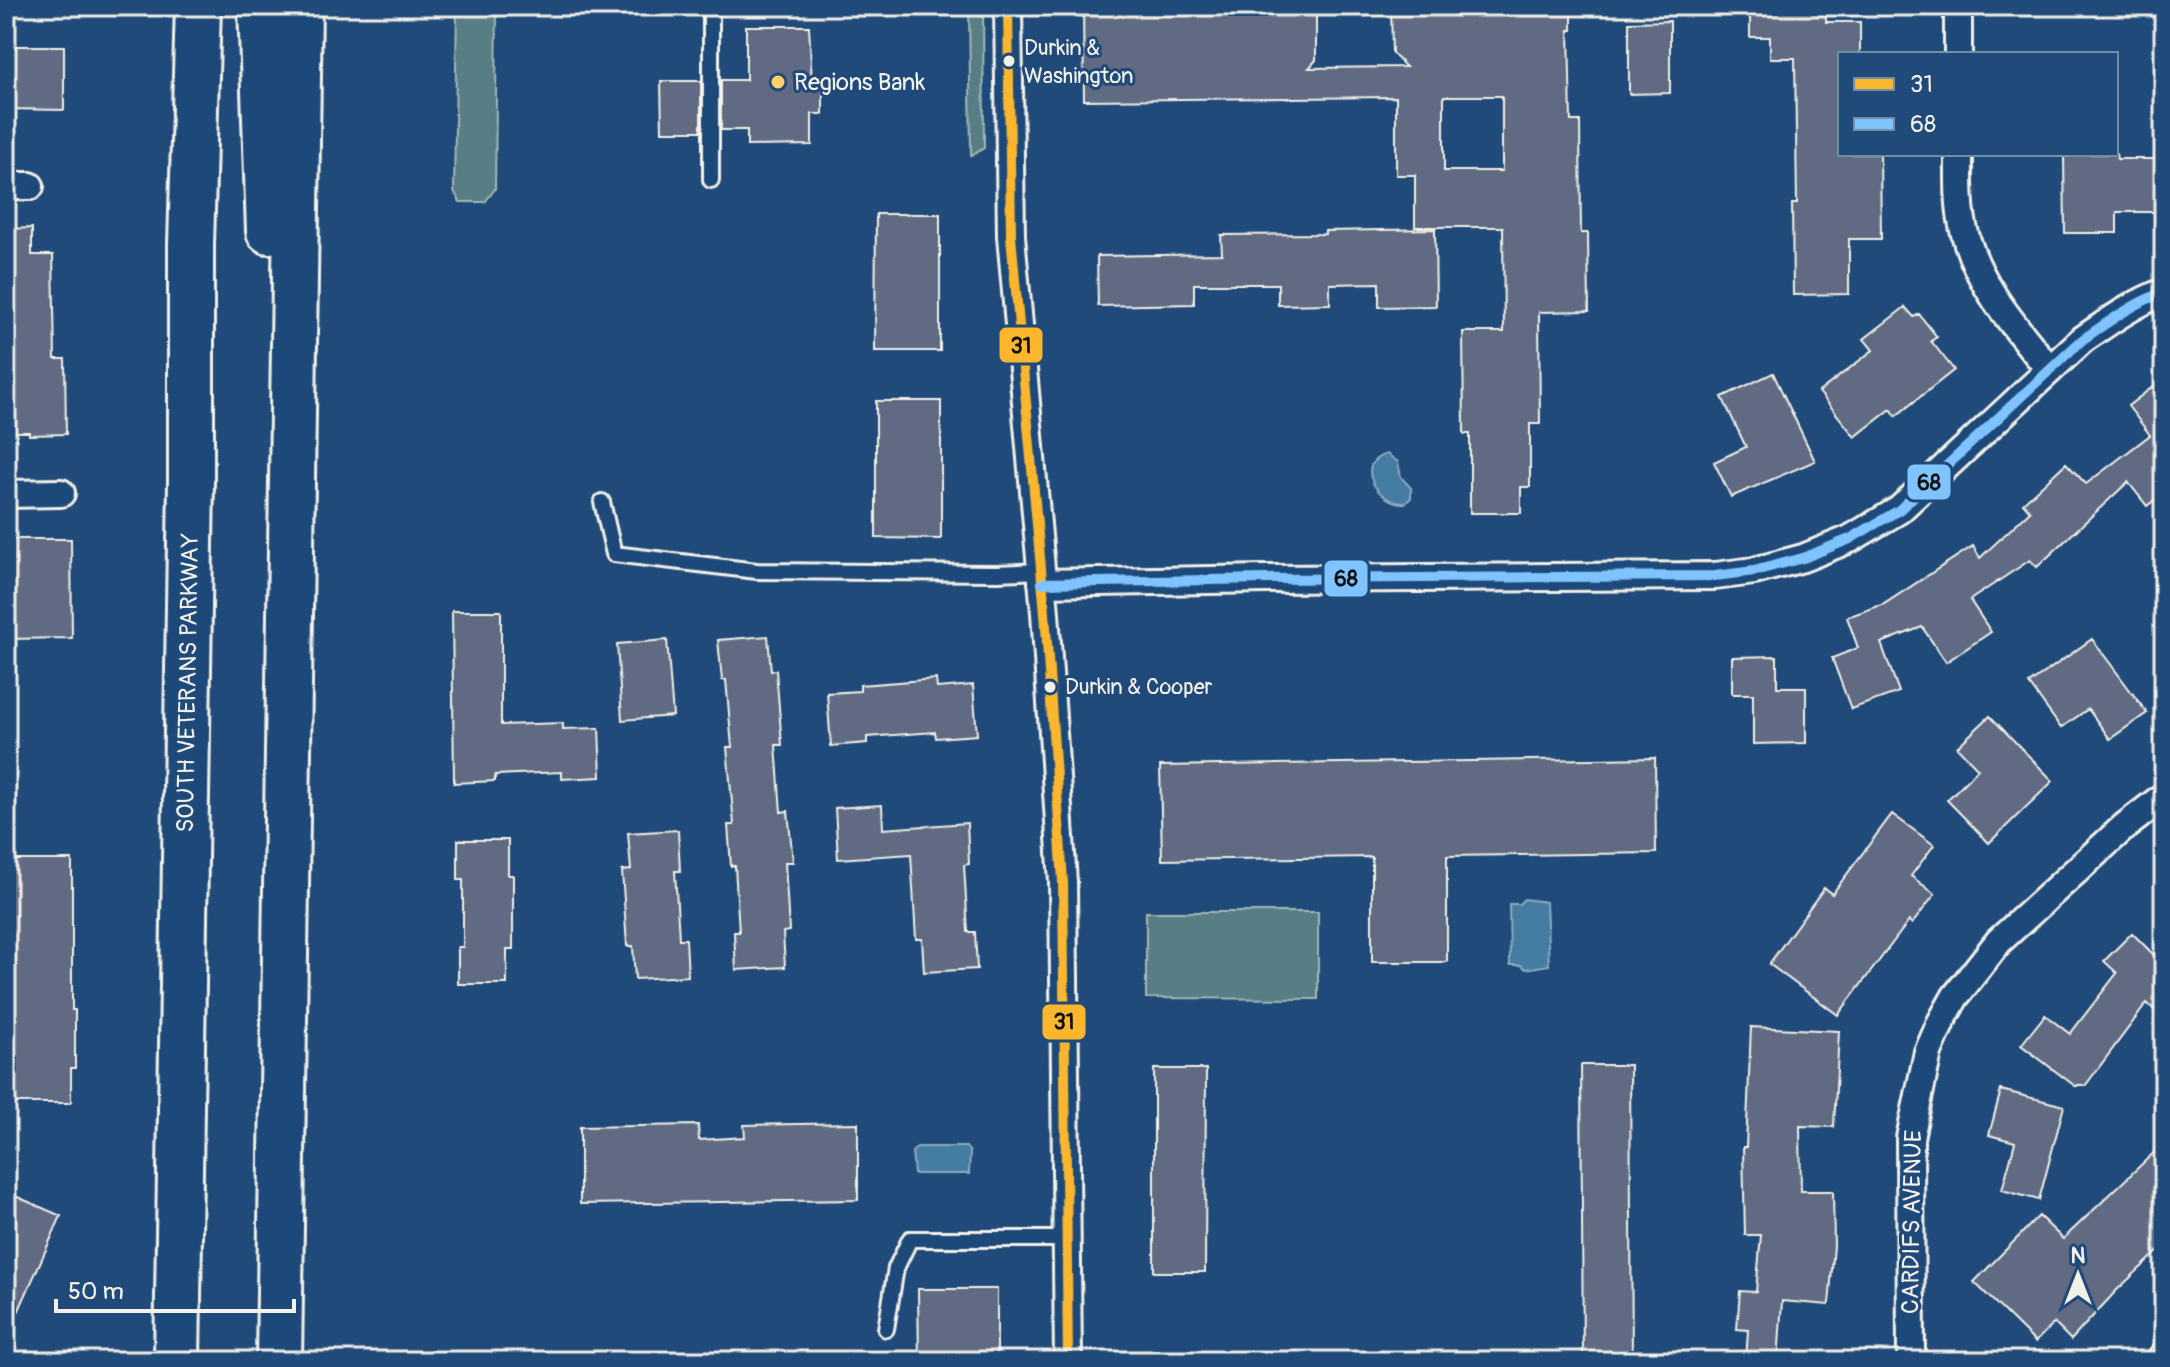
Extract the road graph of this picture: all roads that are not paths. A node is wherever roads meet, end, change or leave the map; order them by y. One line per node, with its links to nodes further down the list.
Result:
1 (198, 6): 23 (highway, SOUTH VETERANS PARKWAY)
2 (261, 6): 17 (highway)
3 (299, 6): 10 (highway)
4 (326, 6): 10 (highway)
5 (711, 6): 11 (lane)
6 (1008, 6): 18 (street)
7 (1958, 6): 8 (street)
8 (1958, 52)
9 (1959, 156): 13 (street)
10 (298, 163): 17 (highway)
11 (711, 180)
12 (2164, 292): 13 (street)
13 (2050, 370): 18 (street)
14 (61, 493): 15 (street)
15 (6, 494)
16 (602, 502): 18 (lane)
17 (292, 540): 24 (highway)
18 (1041, 577): 20 (street)
19 (2164, 796): 26 (street, CARDIFS AVENUE)
20 (1068, 1239): 21 (lane); 25 (street)
21 (886, 1329)
22 (2164, 1355): 27 (street)
23 (177, 1361)
24 (279, 1361)
25 (1068, 1361)
26 (1911, 1361)
27 (2159, 1361)

